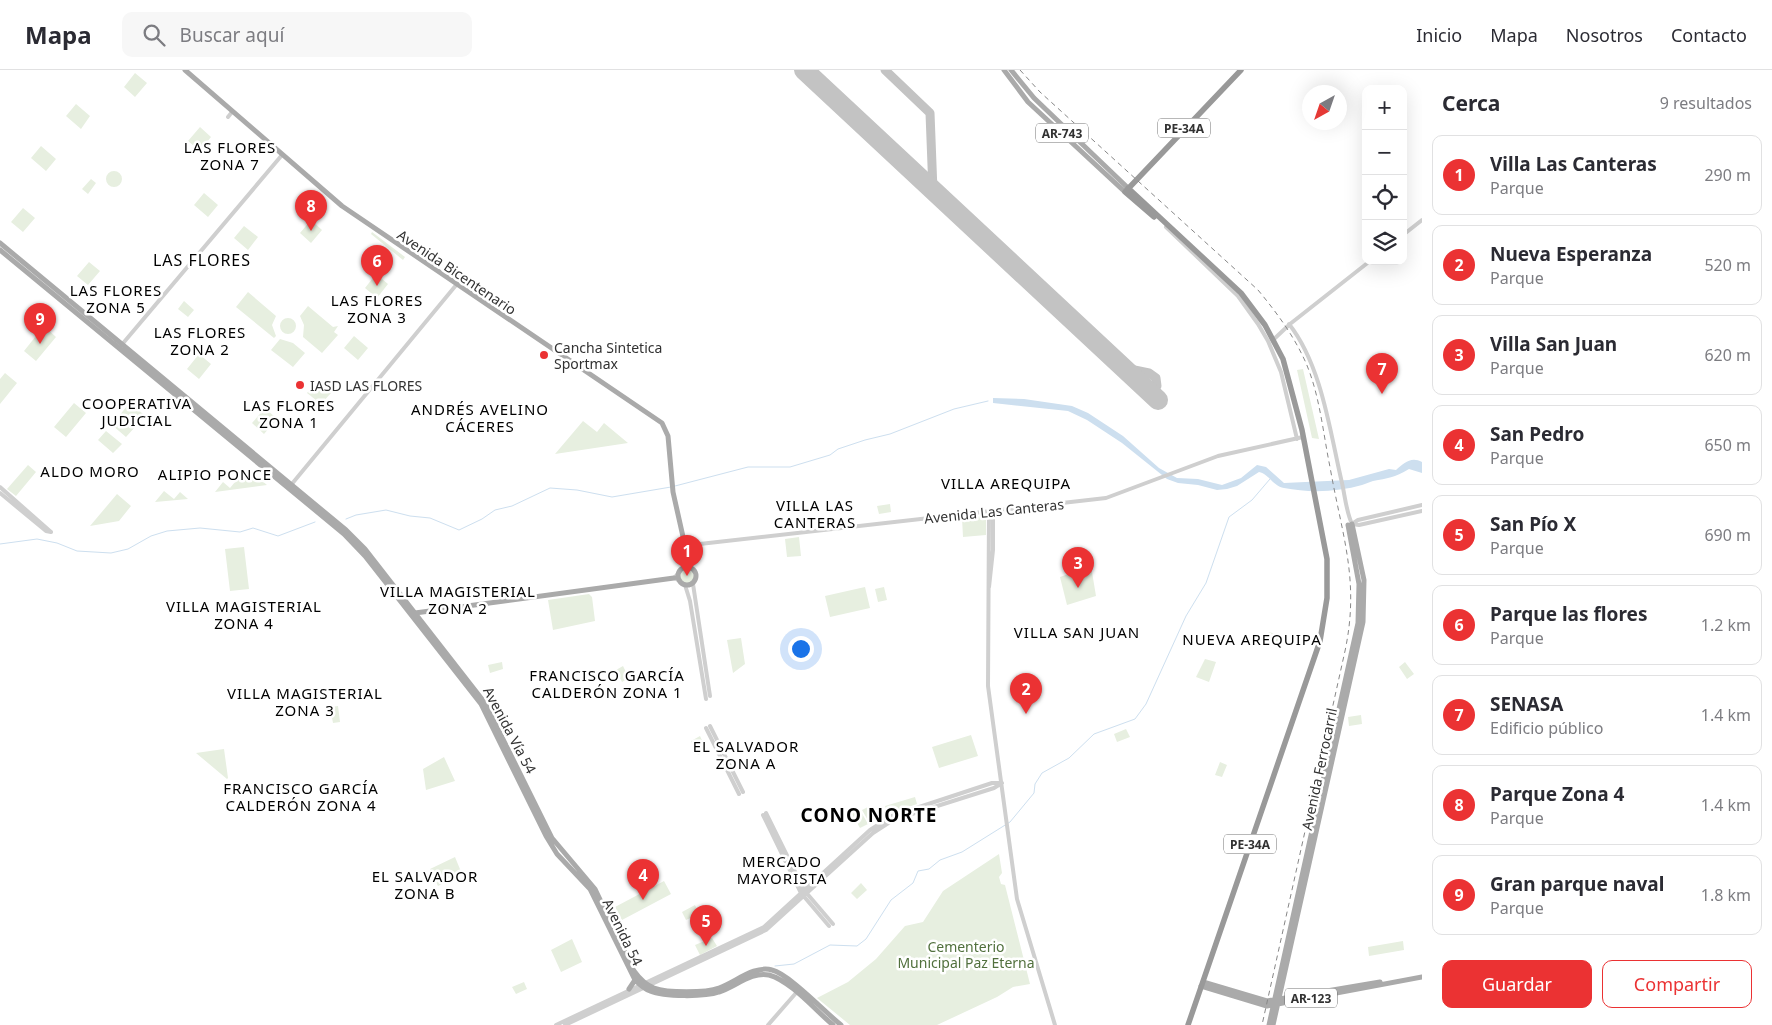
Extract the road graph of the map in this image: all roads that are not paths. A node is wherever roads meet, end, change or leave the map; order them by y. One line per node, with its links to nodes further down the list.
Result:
1 (185, 70): 5 (main road, Avenida Bicentenario)
2 (1004, 70): 8 (main road, AR-743)
3 (1011, 70): 8 (main road, AR-743)
4 (1241, 70): 8 (highway, PE-34A)
5 (232, 112): 6 (street); 7 (main road, Avenida Bicentenario)
6 (228, 117)
7 (282, 154): 15 (main road, Avenida Bicentenario); 18 (street)
8 (1127, 187): 10 (highway, PE-34A); 10 (highway, PE-34A)
9 (1422, 220): 11 (street)
10 (1169, 229): 17 (highway, PE-34A)
11 (1407, 232)
12 (0, 243): 18 (main road, Avenida Vía 54)
13 (0, 250): 18 (main road)
14 (1365, 265): 16 (street)
15 (457, 284): 20 (street); 27 (main road, Avenida Bicentenario)
16 (1289, 324): 17 (street); 26 (street, Avenida Ferrocarril)
17 (1271, 342): 19 (highway, PE-34A)
18 (121, 346): 20 (main road, Avenida Vía 54); 32 (main road, Avenida Vía 54)
19 (1300, 438): 24 (street, Avenida Las Canteras); 44 (highway, PE-34A)
20 (291, 485): 32 (main road, Avenida Vía 54)
21 (0, 487): 22 (street)
22 (0, 493)
23 (1422, 505): 26 (street)
24 (991, 511): 27 (street, Avenida Las Canteras); 36 (street)
25 (1422, 511): 26 (street)
26 (1350, 524): 47 (main road, Avenida Ferrocarril)
27 (683, 546): 28 (main road, Avenida Bicentenario)
28 (687, 568): 29 (main road); 30 (main road, Avenida Bicentenario)
29 (678, 578): 31 (main road); 32 (main road)
30 (693, 584): 31 (main road); 33 (street)
31 (686, 585): 34 (street)
32 (412, 613): 39 (main road, Avenida Vía 54); 43 (main road, Avenida Vía 54)
33 (710, 696)
34 (706, 699)
35 (708, 727): 37 (street)
36 (1002, 783): 40 (street); 53 (street)
37 (741, 793)
38 (764, 814): 40 (street)
39 (546, 836): 43 (main road, Avenida 54)
40 (804, 893): 41 (street); 43 (street)
41 (831, 925)
42 (1422, 976): 47 (main road, AR-123)
43 (642, 984): 45 (main road); 46 (main road); 49 (street); 52 (main road)
44 (1202, 984): 47 (main road, AR-123); 54 (highway, PE-34A)
45 (629, 989): 48 (street)
46 (796, 993): 50 (street); 51 (main road)
47 (1276, 1003): 55 (main road, Avenida Ferrocarril); 56 (main road, Avenida Ferrocarril)
48 (556, 1025)
49 (565, 1025)
50 (768, 1025)
51 (833, 1025)
52 (841, 1025)
53 (1055, 1025)
54 (1188, 1025)
55 (1269, 1025)
56 (1273, 1025)

